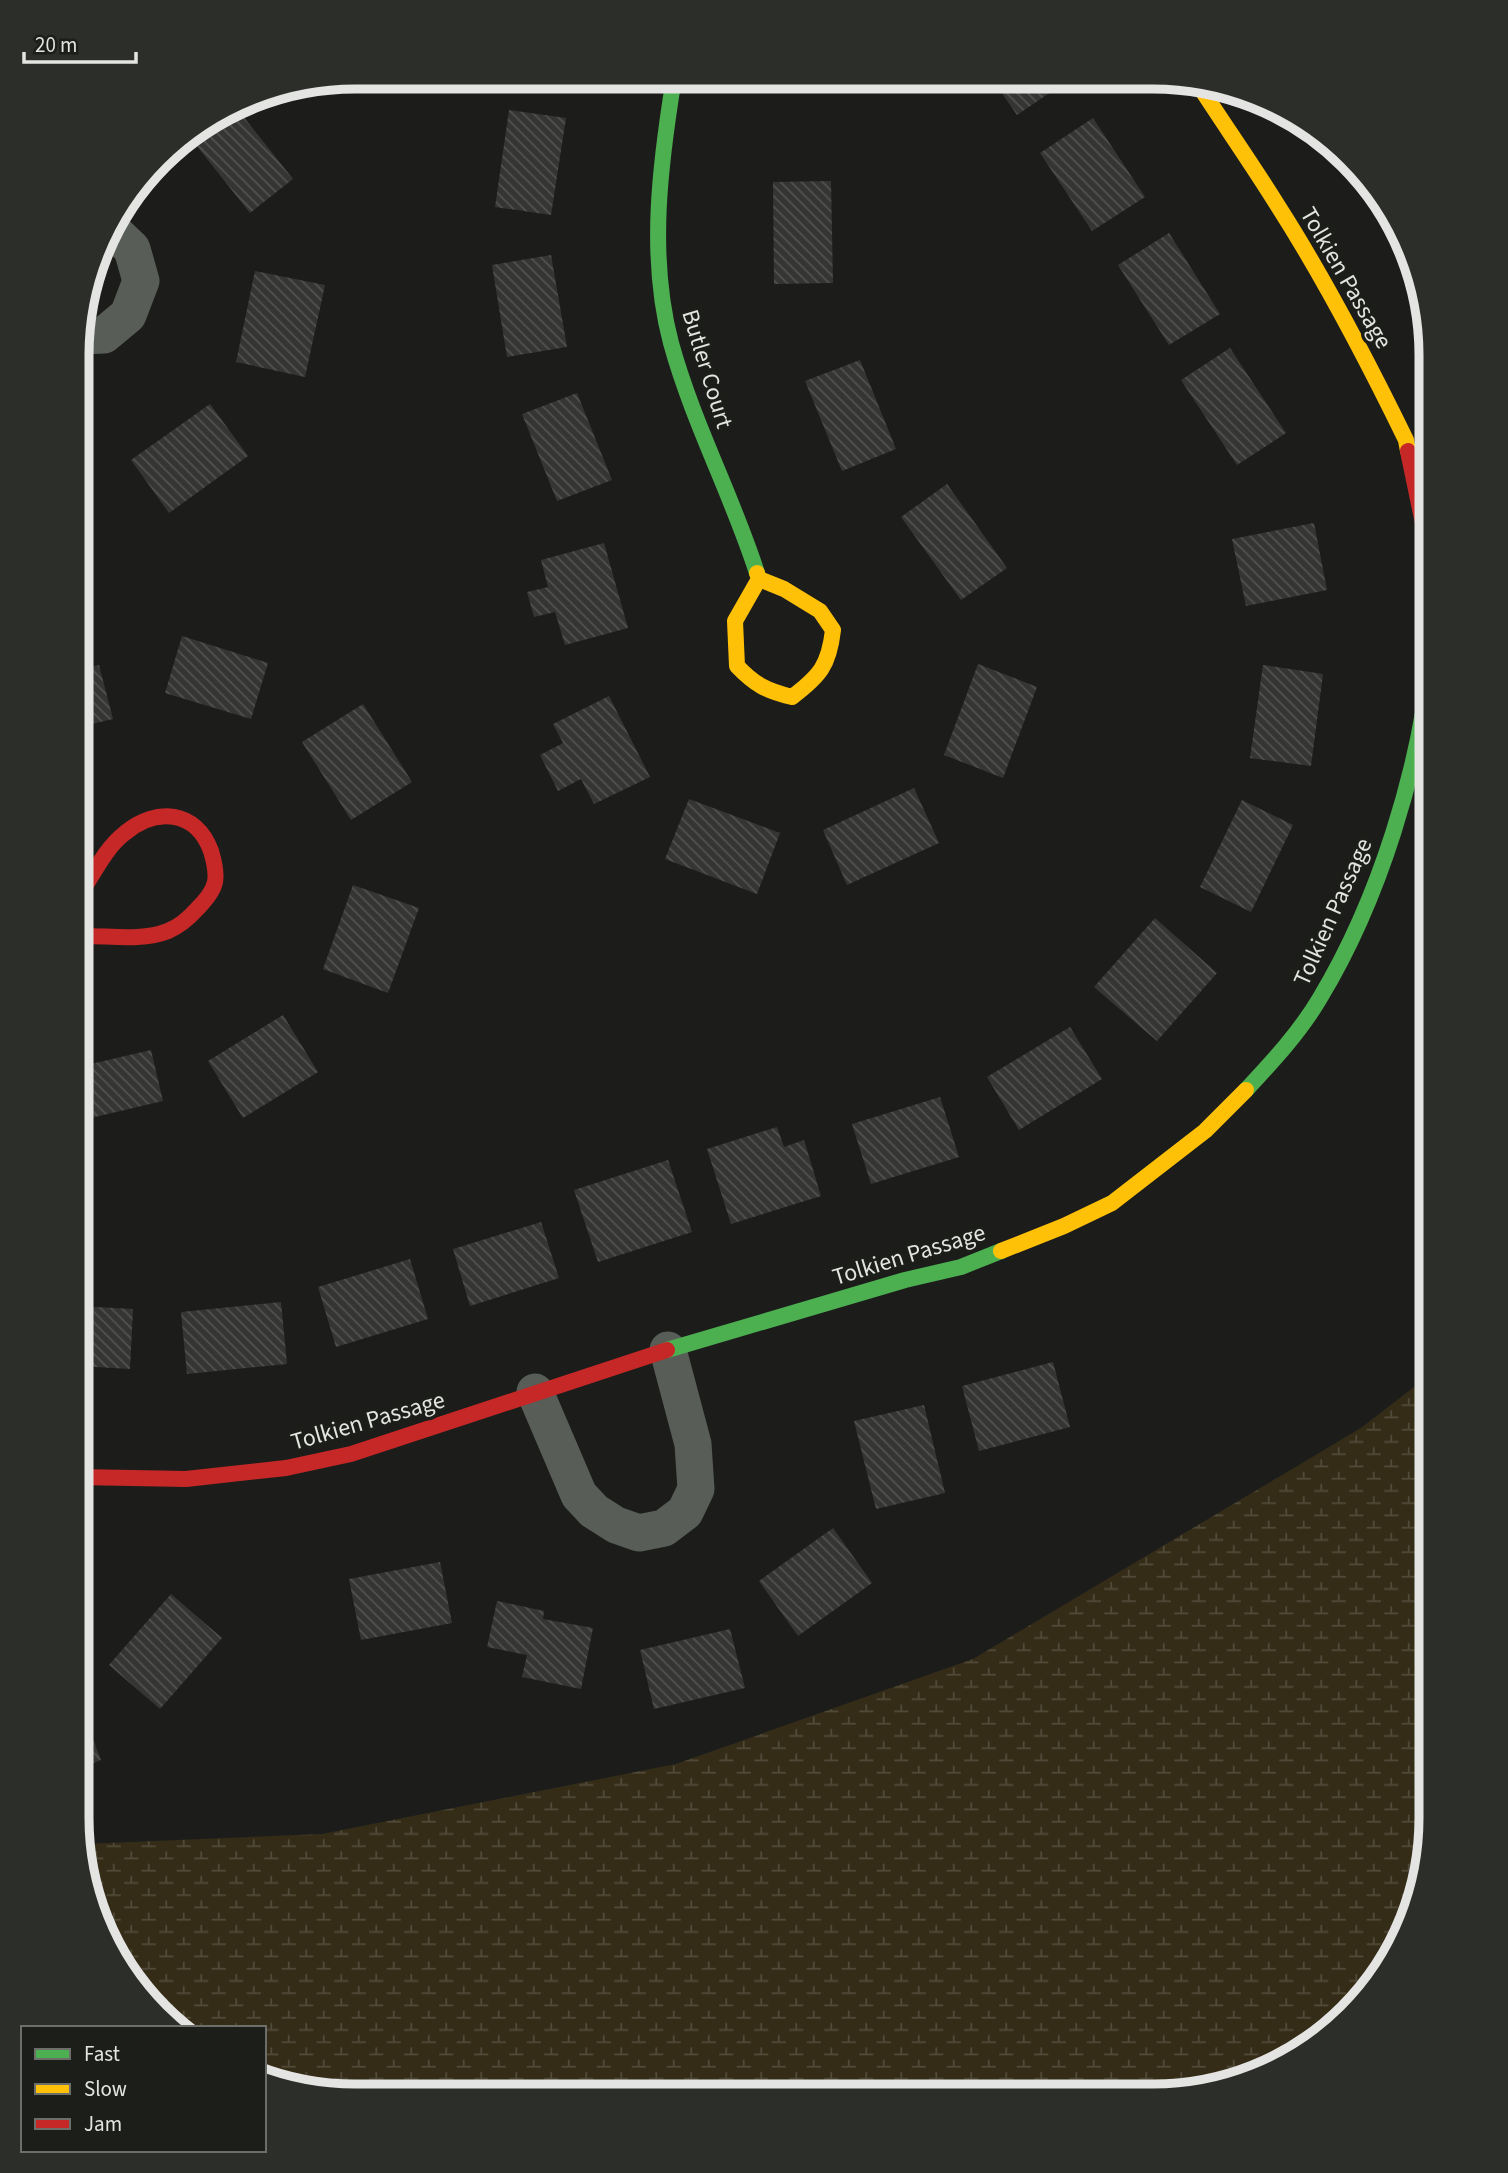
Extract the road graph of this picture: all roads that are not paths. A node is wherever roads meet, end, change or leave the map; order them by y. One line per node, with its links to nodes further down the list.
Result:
1 (672, 89): 6 (street, Butler Court)
2 (1205, 94): 5 (street, Tolkien Passage)
3 (118, 236): 4 (street)
4 (90, 336)
5 (1419, 483)
6 (759, 579): 6 (street)
7 (1419, 729): 10 (street, Tolkien Passage)
8 (89, 882): 9 (street)
9 (89, 936)
10 (668, 1350): 11 (street, Tolkien Passage); 11 (street)
11 (535, 1392): 12 (street, Tolkien Passage)
12 (89, 1477)

